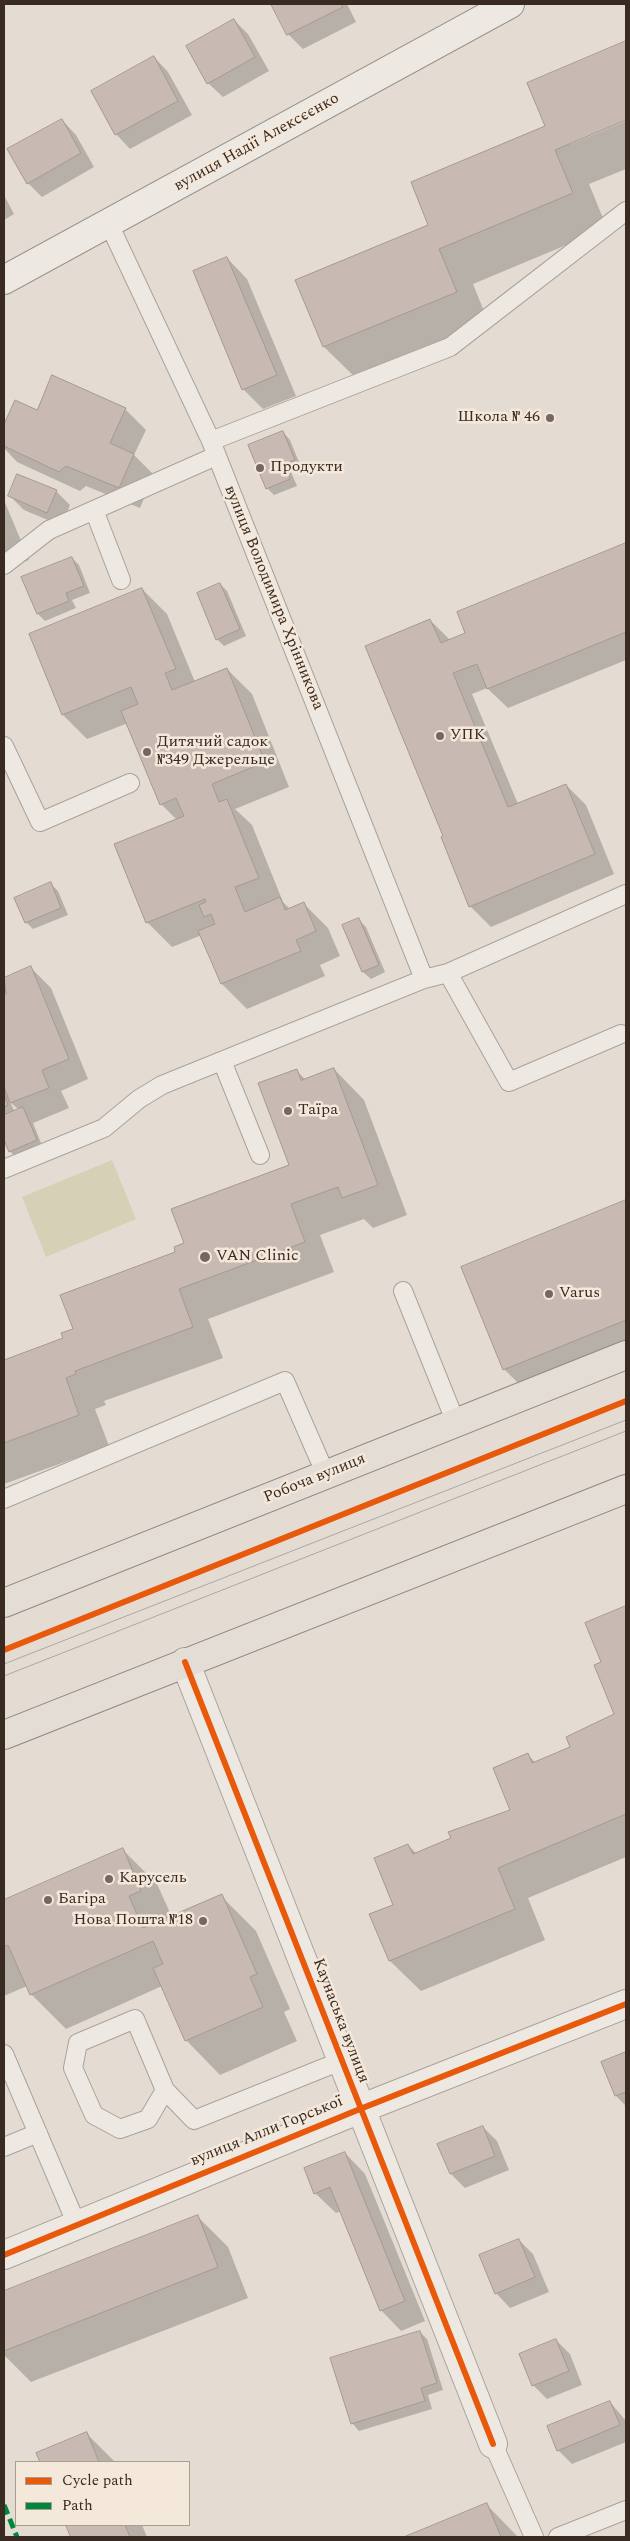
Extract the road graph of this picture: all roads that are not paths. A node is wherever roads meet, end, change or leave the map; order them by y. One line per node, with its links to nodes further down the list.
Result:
1 (510, 4): 3 (street, вулиця Надії Алексєєнко)
2 (626, 211): 5 (lane)
3 (109, 224): 4 (street, вулиця Надії Алексєєнко); 5 (lane, вулиця Володимира Хрінникова)
4 (4, 280)
5 (214, 448): 6 (lane); 13 (lane, вулиця Володимира Хрінникова)
6 (94, 510): 7 (lane); 8 (lane)
7 (4, 565)
8 (121, 580)
9 (4, 746): 10 (lane)
10 (130, 782)
11 (626, 894): 12 (lane)
12 (448, 973): 13 (lane); 14 (lane)
13 (424, 979): 15 (lane)
14 (621, 1034)
15 (222, 1061): 16 (lane); 17 (lane)
16 (260, 1155)
17 (4, 1169)
18 (403, 1292): 20 (lane)
19 (626, 1355): 20 (main road, Робоча вулиця)
20 (456, 1423): 21 (main road, Робоча вулиця)
21 (326, 1475): 23 (lane); 24 (main road, Робоча вулиця)
22 (626, 1489): 25 (main road)
23 (4, 1499)
24 (4, 1603)
25 (185, 1662): 26 (main road); 29 (street, Каунаська вулиця)
26 (4, 1735)
27 (626, 2004): 31 (street, вулиця Алли Горської)
28 (4, 2054): 32 (lane)
29 (341, 2061): 30 (lane); 31 (street, Каунаська вулиця)
30 (165, 2090): 30 (lane)
31 (360, 2109): 34 (street, вулиця Алли Горської); 36 (street, Каунаська вулиця)
32 (38, 2133): 33 (lane); 34 (lane)
33 (4, 2147)
34 (77, 2225): 35 (street, вулиця Алли Горської)
35 (4, 2255)
36 (493, 2444): 38 (lane)
37 (626, 2510): 39 (lane)
38 (534, 2537)
39 (558, 2537)

